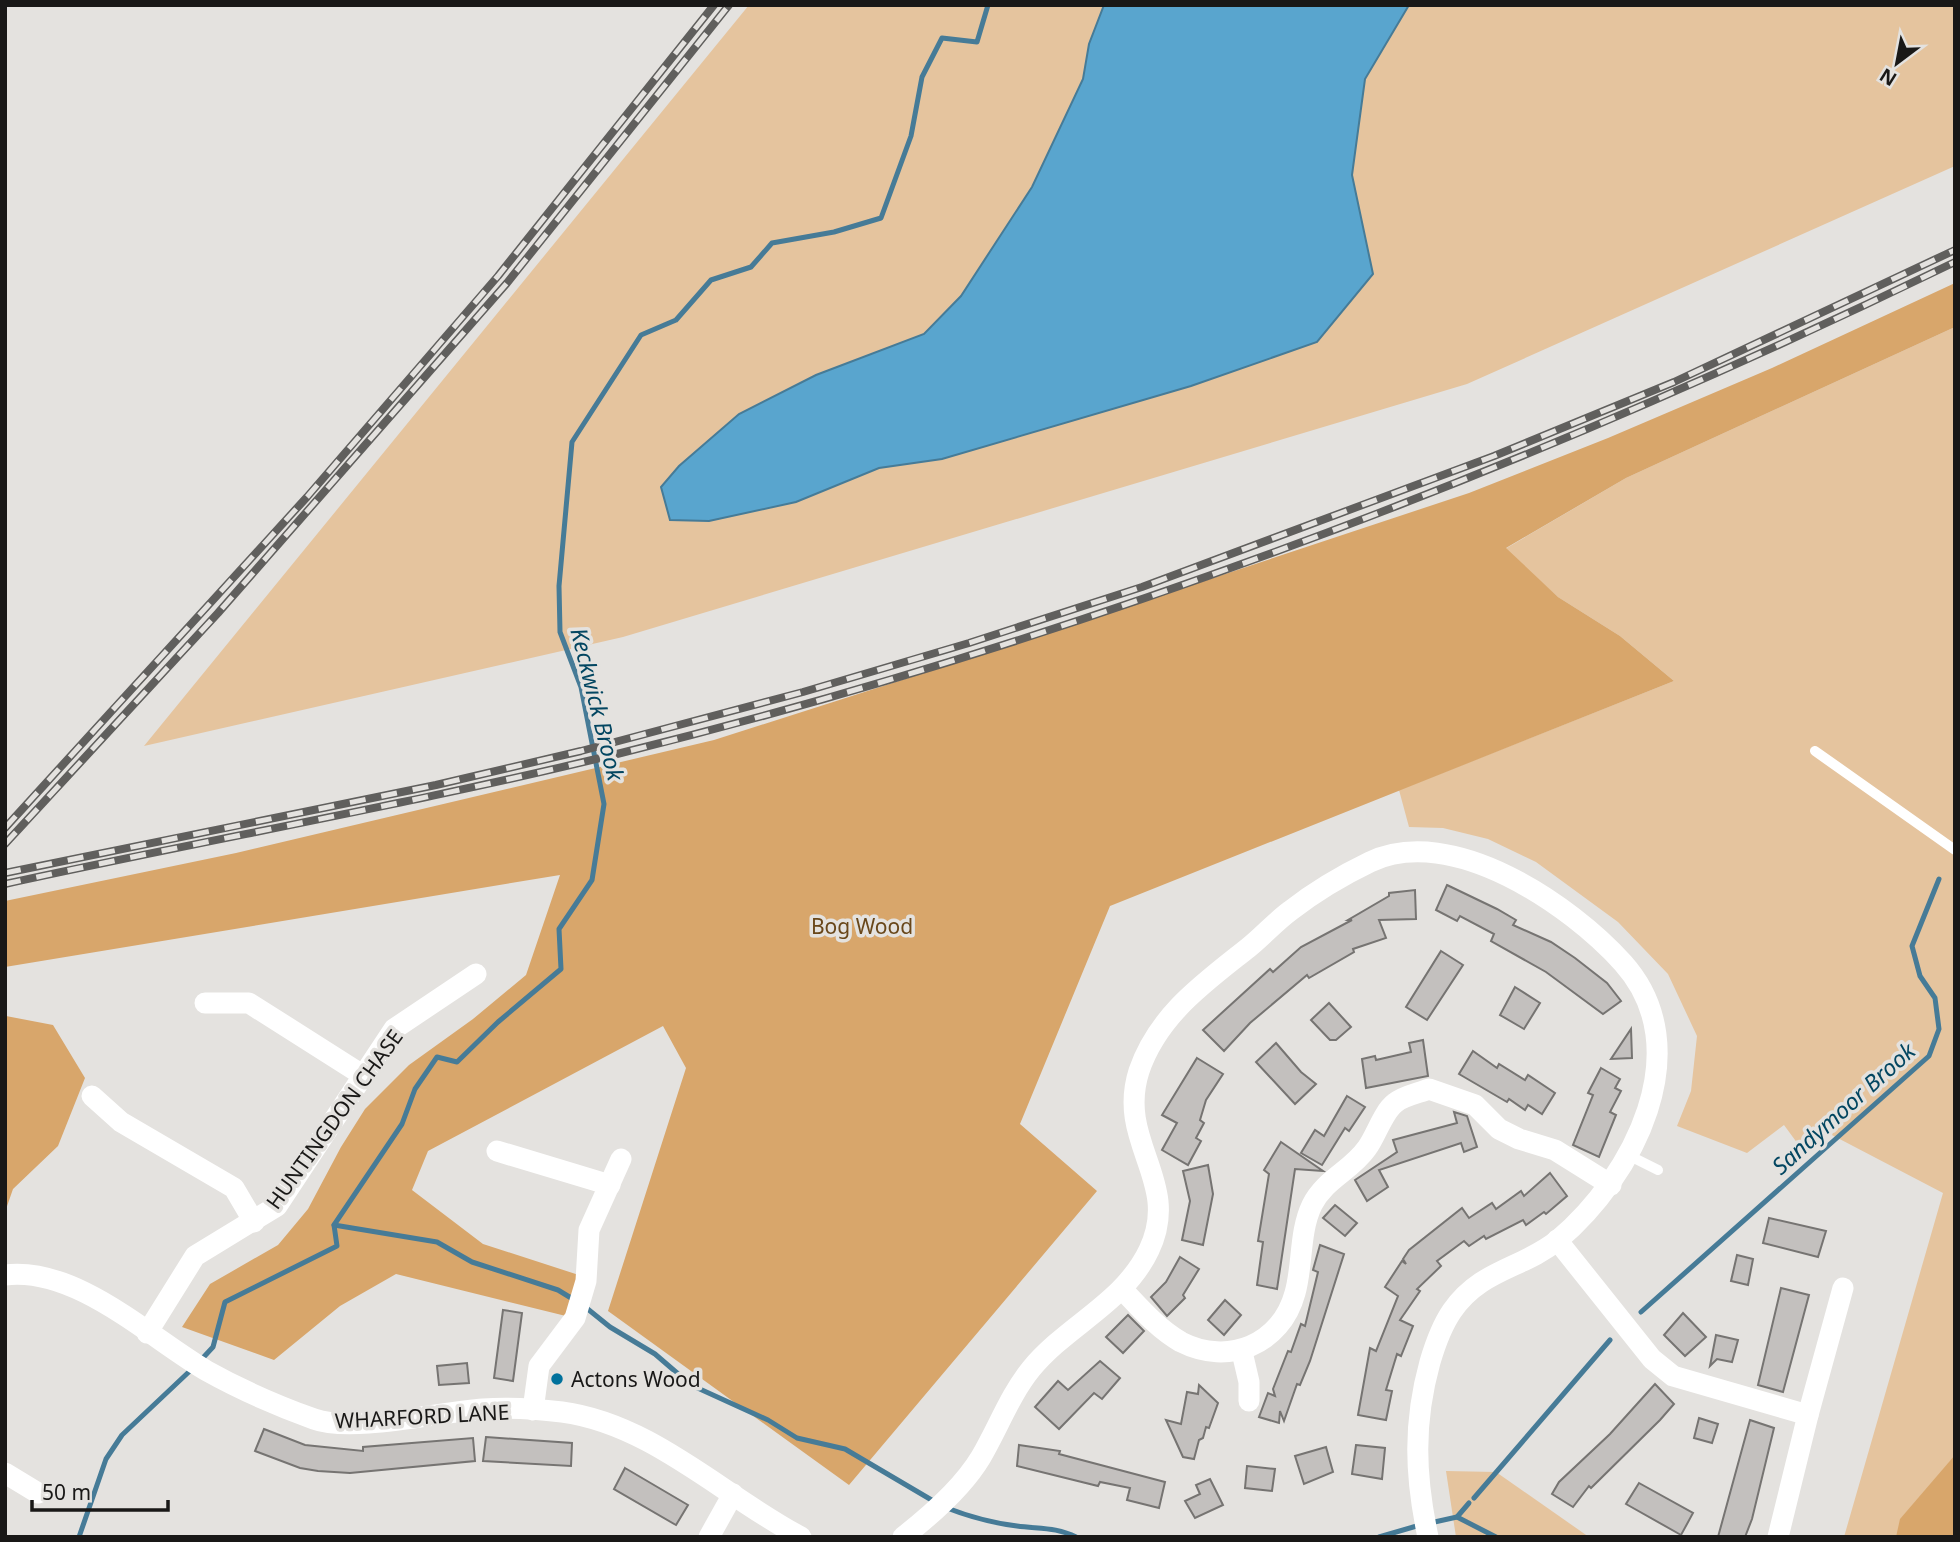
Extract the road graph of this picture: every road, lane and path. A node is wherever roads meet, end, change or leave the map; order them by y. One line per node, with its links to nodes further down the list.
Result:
1 (1815, 751): 2 (lane)
2 (1955, 850)
3 (475, 974): 5 (street, HUNTINGDON CHASE)
4 (205, 1003): 5 (street)
5 (364, 1076): 13 (street, HUNTINGDON CHASE)
6 (92, 1096): 13 (street)
7 (497, 1151): 11 (street)
8 (1628, 1155): 10 (lane); 12 (street); 17 (street)
9 (621, 1159): 11 (street)
10 (1658, 1170)
11 (610, 1185): 21 (street)
12 (1611, 1185): 14 (street); 19 (street)
13 (254, 1222): 18 (street, HUNTINGDON CHASE)
14 (1558, 1240): 22 (street); 29 (street)
15 (5, 1275): 18 (street, WHARFORD LANE)
16 (1843, 1288): 22 (street)
17 (1122, 1289): 19 (street); 28 (street)
18 (147, 1332): 21 (street, WHARFORD LANE)
19 (1242, 1352): 20 (street)
20 (1249, 1401)
21 (533, 1410): 25 (street, WHARFORD LANE)
22 (1808, 1415): 30 (street)
23 (5, 1473): 24 (street)
24 (38, 1493)
25 (733, 1494): 26 (street); 27 (street, WHARFORD LANE)
26 (709, 1537)
27 (801, 1537)
28 (902, 1537)
29 (1428, 1537)
30 (1778, 1537)

